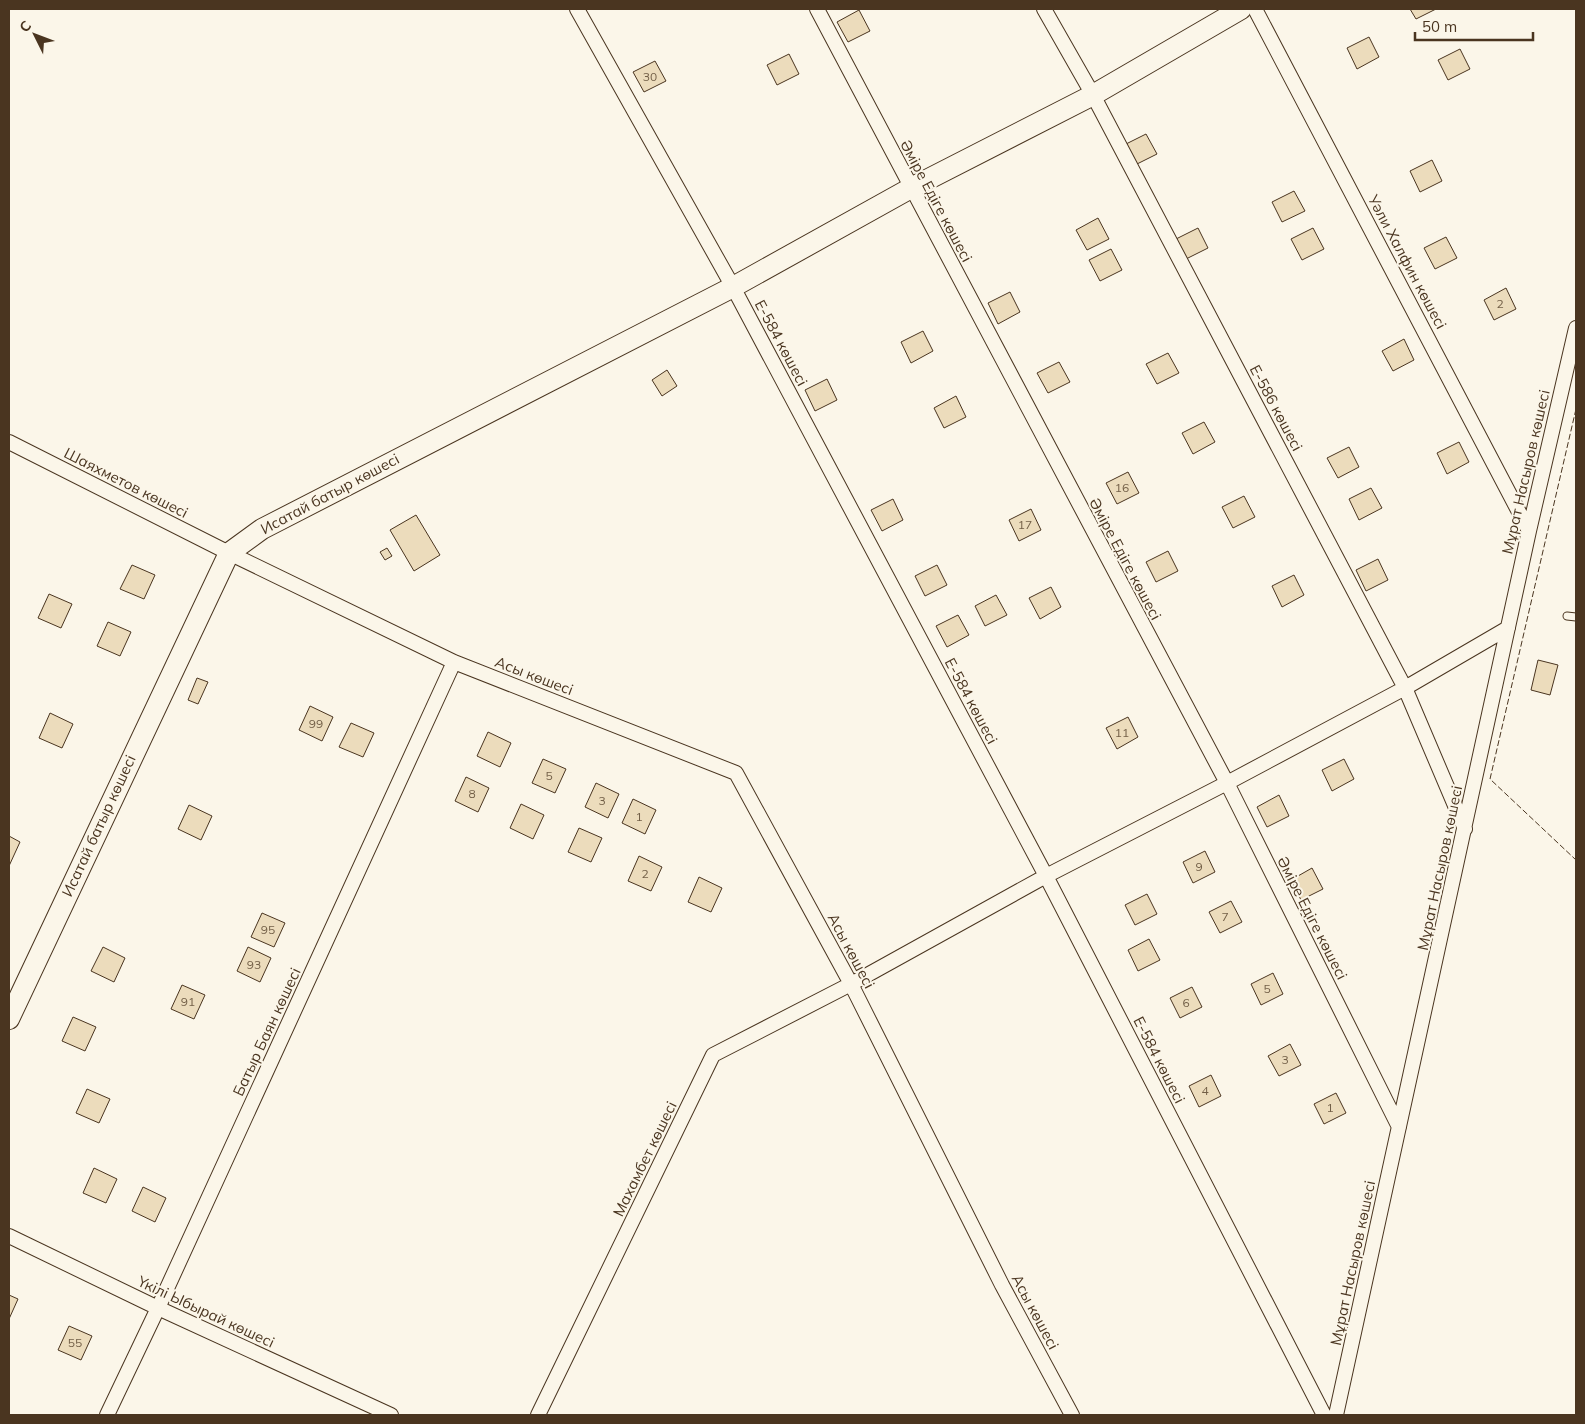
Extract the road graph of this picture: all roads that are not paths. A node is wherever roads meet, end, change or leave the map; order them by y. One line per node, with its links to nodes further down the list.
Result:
1 (578, 9): 8 (street, Е-584 көшесі)
2 (816, 9): 7 (street, Әміре Едіге көшесі)
3 (1044, 9): 6 (street, Е-586 көшесі)
4 (1241, 9): 6 (street, Исатай батыр көшесі)
5 (1255, 9): 11 (street, Уәли Халфин көшесі)
6 (1093, 95): 7 (street, Исатай батыр көшесі); 17 (street, Е-586 көшесі)
7 (911, 188): 8 (street, Исатай батыр көшесі); 18 (street, Әміре Едіге көшесі)
8 (733, 287): 12 (street, Исатай батыр көшесі); 20 (street, Е-584 көшесі)
9 (1576, 328): 11 (street, Мұрат Насыров көшесі)
10 (9, 442): 12 (street, Шаяхметов көшесі)
11 (1529, 531): 15 (street, Мұрат Насыров көшесі)
12 (229, 553): 16 (street, Шаяхметов көшесі); 22 (street, Исатай батыр көшесі)
13 (1568, 616): 14 (lane)
14 (1576, 617)
15 (1508, 628): 17 (street, Махамбет көшесі); 19 (street, Мұрат Насыров көшесі)
16 (454, 662): 21 (street, Асы көшесі); 25 (street, Батыр Баян көшесі)
17 (1405, 688): 18 (street, Махамбет көшесі); 19 (street, Е-586 көшесі)
18 (1227, 783): 20 (street, Махамбет көшесі); 23 (street, Әміре Едіге көшесі)
19 (1465, 829): 23 (street, Мұрат Насыров көшесі)
20 (1046, 876): 21 (street, Махамбет көшесі); 30 (street, Е-584 көшесі)
21 (851, 984): 28 (street, Махамбет көшесі); 29 (street, Асы көшесі)
22 (9, 1019)
23 (1399, 1127): 31 (street, Мұрат Насыров көшесі)
24 (9, 1236): 25 (street, Үкілі Ыбырай көшесі)
25 (158, 1308): 26 (street, Батыр Баян көшесі); 27 (street, Үкілі Ыбырай көшесі)
26 (106, 1415)
27 (391, 1415)
28 (538, 1415)
29 (1072, 1415)
30 (1324, 1415)
31 (1336, 1415)

